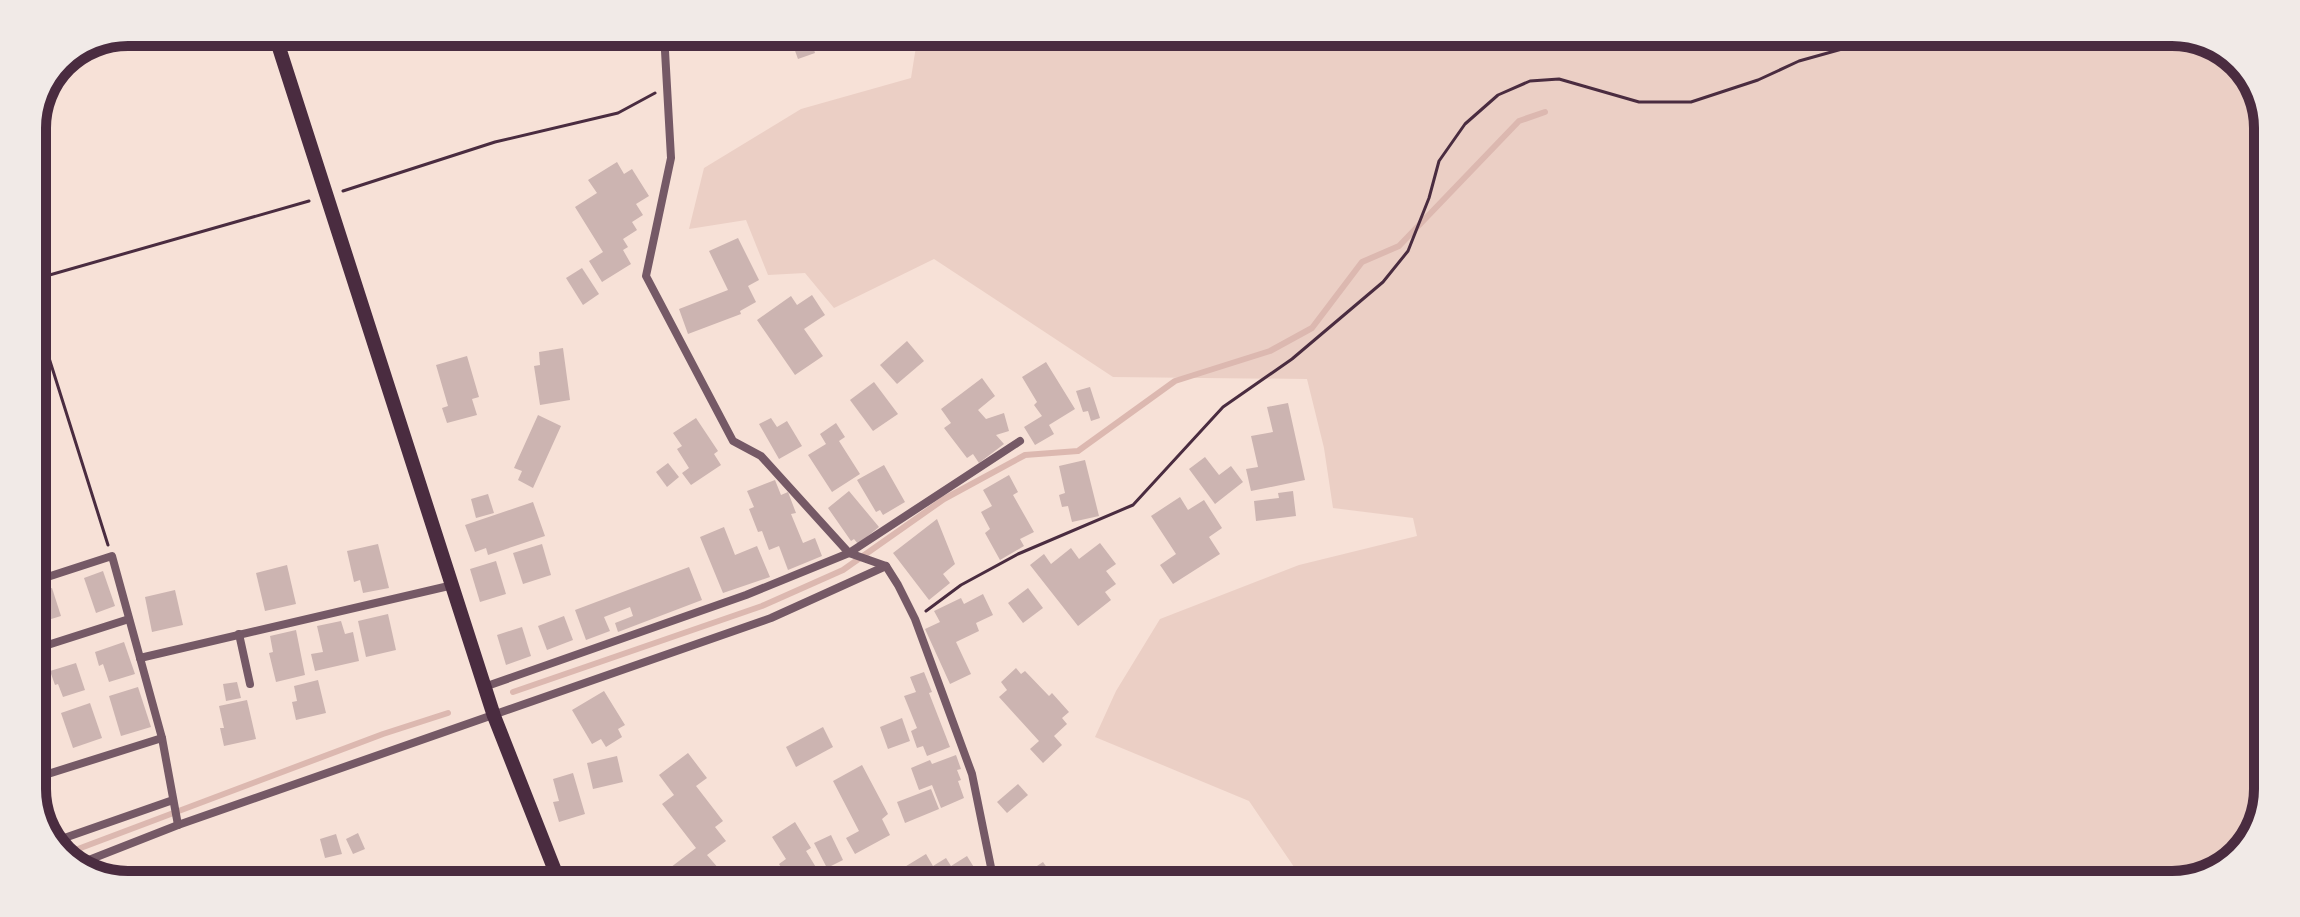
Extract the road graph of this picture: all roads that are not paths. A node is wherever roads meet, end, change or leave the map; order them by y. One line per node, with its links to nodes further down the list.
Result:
1 (279, 46): 7 (highway)
2 (665, 46): 4 (street)
3 (1020, 441): 4 (street)
4 (849, 553): 5 (street); 13 (street)
5 (886, 566): 14 (street); 22 (street)
6 (46, 577): 8 (street)
7 (454, 585): 9 (street); 13 (highway)
8 (129, 619): 10 (street); 11 (street)
9 (239, 634): 11 (street); 12 (street)
10 (46, 646)
11 (140, 658): 15 (street)
12 (250, 684)
13 (487, 686): 14 (highway)
14 (494, 716): 18 (street); 21 (highway)
15 (162, 738): 16 (street); 17 (street)
16 (46, 775)
17 (173, 800): 18 (street); 19 (street)
18 (178, 825): 20 (street)
19 (63, 839)
20 (89, 860)
21 (555, 871)
22 (992, 871)

